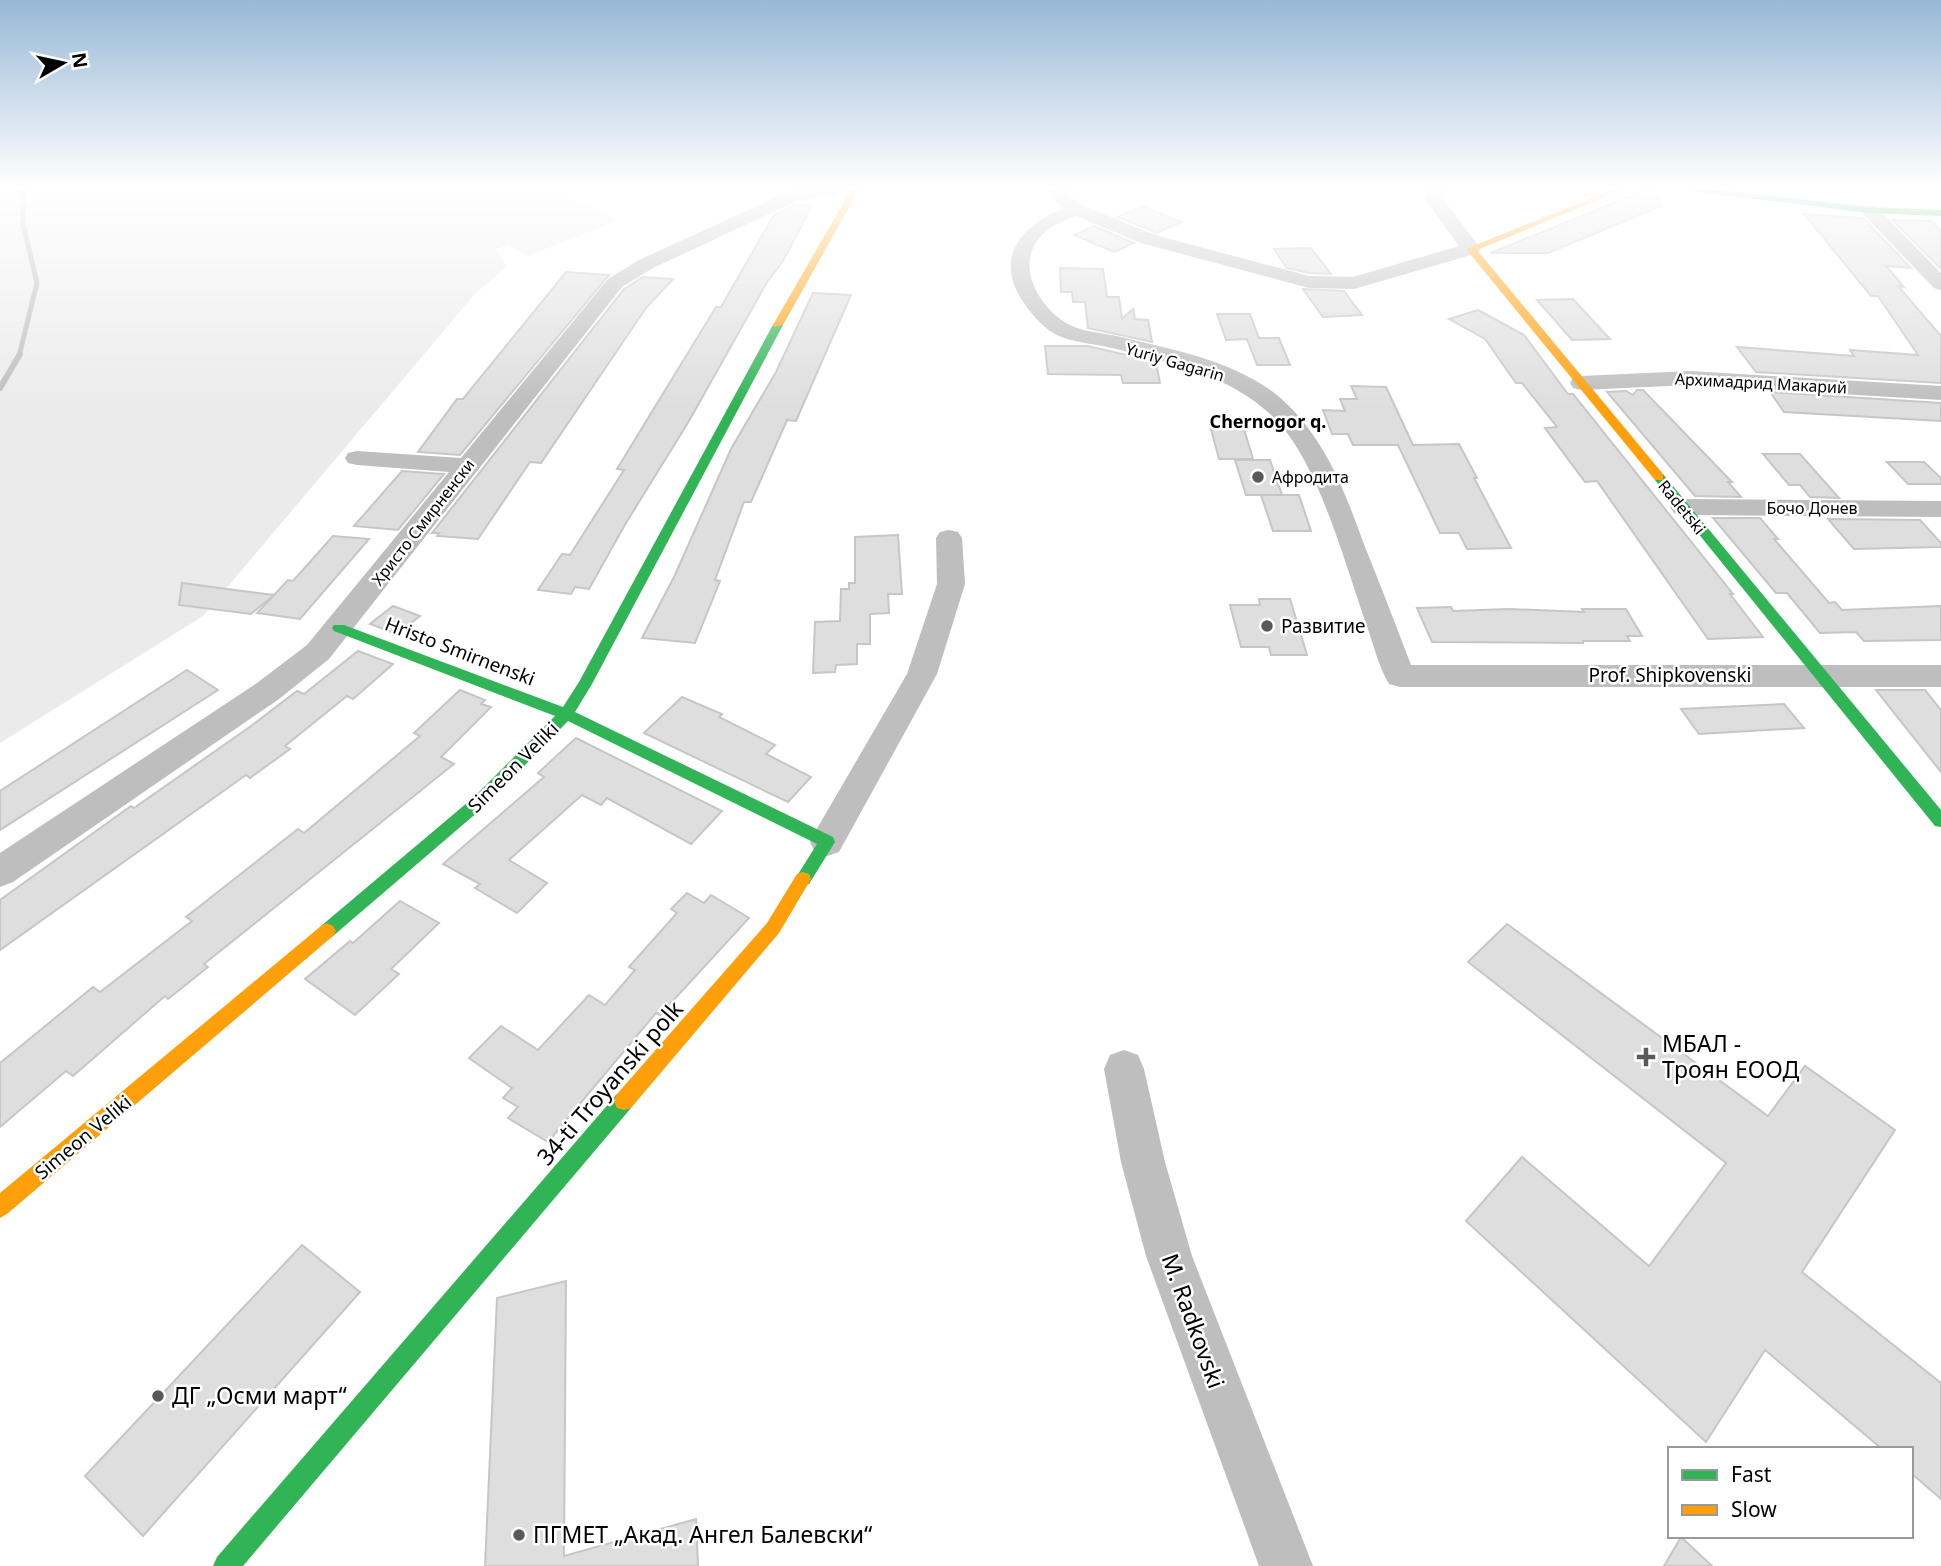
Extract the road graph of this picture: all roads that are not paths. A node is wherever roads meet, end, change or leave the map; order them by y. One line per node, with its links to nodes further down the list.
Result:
1 (655, 261): 12 (street, Христо Смирненски)
2 (814, 261): 20 (street, Simeon Veliki)
3 (1019, 261): 18 (street, Yuriy Gagarin)
4 (1224, 261): 5 (street)
5 (1429, 261)
6 (1481, 261): 9 (street, Radetski)
7 (1919, 261): 8 (street)
8 (1941, 284)
9 (1581, 383): 10 (street, Архимадрид Макарий); 13 (street, Radetski)
10 (1941, 393)
11 (357, 458): 12 (street)
12 (468, 466): 16 (street, Христо Смирненски)
13 (1683, 507): 14 (street, Бочо Донев); 17 (street, Radetski)
14 (1941, 509)
15 (949, 538): 22 (street)
16 (339, 628): 20 (street, Hristo Smirnenski); 23 (street, Христо Смирненски)
17 (1821, 675): 18 (street, Prof. Shipkovenski); 19 (street, Prof. Shipkovenski); 21 (street, Radetski)
18 (1400, 676)
19 (1941, 676)
20 (566, 714): 22 (street); 25 (street, Simeon Veliki)
21 (1941, 821)
22 (827, 842): 26 (street, 34-ti Troyanski polk)
23 (0, 872)
24 (1124, 1069): 27 (street, M. Radkovski)
25 (0, 1207)
26 (226, 1566)
27 (1286, 1566)

